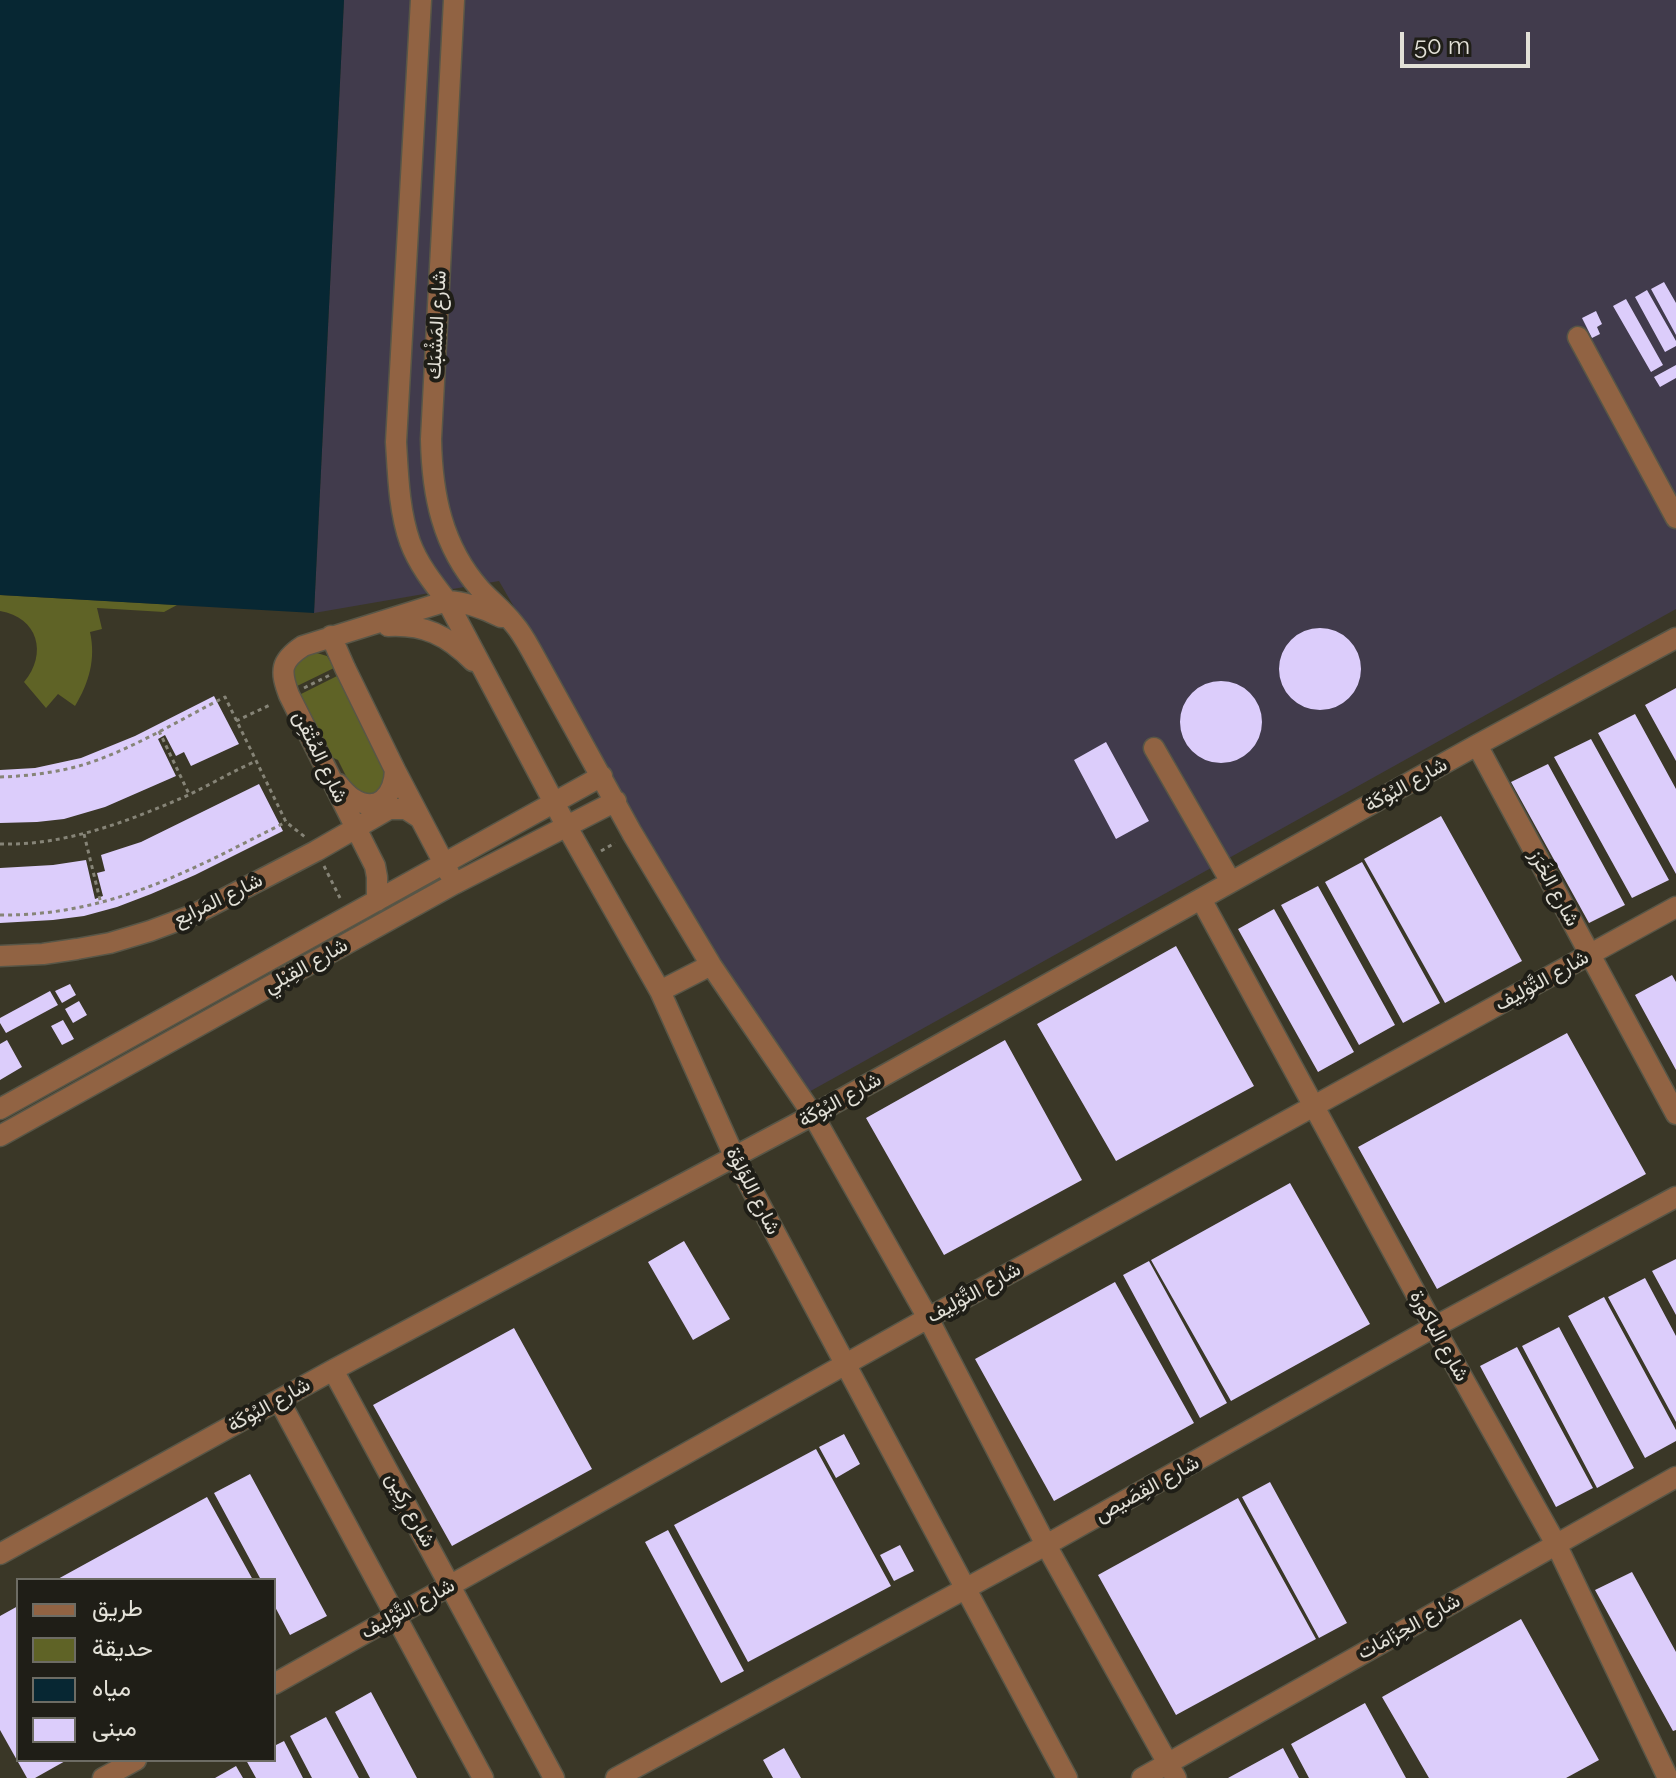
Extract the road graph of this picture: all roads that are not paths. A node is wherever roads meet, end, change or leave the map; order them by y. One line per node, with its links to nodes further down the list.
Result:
1 (421, 0): 5 (street, شارع المَشْبَك)
2 (454, 0): 4 (street, شارع المَشْبَك)
3 (1578, 337): 6 (street)
4 (438, 509): 5 (street); 8 (street, شارع المَشْبَك)
5 (403, 512): 7 (street, شارع المَشْبَك)
6 (1676, 518)
7 (447, 601): 8 (street); 9 (street, شارع المُتْقِن); 12 (street, شارع اللؤلؤة)
8 (515, 624): 17 (street)
9 (364, 628): 10 (street, شارع المُتْقِن); 12 (street)
10 (331, 636): 15 (street, شارع المُتْقِن); 16 (street)
11 (1676, 638): 13 (street, شارع البُوْكَة)
12 (482, 670): 19 (street, شارع اللؤلؤة)
13 (1477, 745): 24 (street, شارع البُوْكَة); 29 (street, شارع الخَرَز)
14 (1154, 748): 24 (street)
15 (325, 768): 16 (street); 22 (street, شارع المُتْقِن)
16 (395, 770): 20 (street)
17 (602, 776): 18 (street); 19 (street, شارع القِبْلي)
18 (616, 801): 21 (street, شارع القِبْلي); 31 (street)
19 (554, 802): 21 (street, شارع اللؤلؤة); 23 (street, شارع القِبْلي)
20 (420, 818): 22 (street, شارع المَرابع); 23 (street)
21 (567, 827): 25 (street, شارع القِبْلي); 32 (street, شارع اللؤلؤة)
22 (355, 828): 27 (street, شارع المُتْقِن); 30 (street, شارع المَرابع)
23 (445, 864): 25 (street); 27 (street, شارع القِبْلي)
24 (1231, 882): 26 (street, شارع البُوْكَة)
25 (454, 884): 37 (street, شارع القِبْلي)
26 (1201, 899): 33 (street, شارع الباكورة); 36 (street, شارع البُوْكَة)
27 (377, 901): 34 (street, شارع القِبْلي)
28 (1676, 907): 29 (street, شارع التَّوْلِيف)
29 (1590, 955): 33 (street, شارع التَّوْلِيف); 35 (street, شارع الخَرَز)
30 (0, 956)
31 (711, 965): 32 (street); 36 (street)
32 (660, 991): 38 (street, شارع اللؤلؤة)
33 (1313, 1108): 40 (street, شارع التَّوْلِيف); 41 (street, شارع الباكورة)
34 (0, 1109)
35 (1676, 1114)
36 (813, 1115): 38 (street, شارع البُوْكَة); 40 (street)
37 (0, 1136)
38 (735, 1158): 42 (street, شارع اللؤلؤة); 43 (street, شارع البُوْكَة)
39 (1676, 1197): 41 (street, شارع القِصَيص)
40 (928, 1318): 42 (street, شارع التَّوْلِيف); 47 (street)
41 (1434, 1327): 46 (street, شارع الباكورة); 47 (street, شارع القِصَيص)
42 (845, 1365): 49 (street, شارع التَّوْلِيف); 50 (street, شارع اللؤلؤة)
43 (333, 1370): 44 (street, شارع البُوْكَة); 49 (street, شارع رِكِين)
44 (279, 1400): 48 (street, شارع البُوْكَة); 51 (street)
45 (1676, 1477): 46 (street, شارع الحِزَامَات)
46 (1556, 1544): 54 (street, شارع الحِزَامَات); 61 (street, شارع الباكورة)
47 (1046, 1545): 50 (street, شارع القِصَيص); 54 (street)
48 (0, 1554)
49 (451, 1586): 51 (street, شارع التَّوْلِيف); 57 (street, شارع رِكِين)
50 (964, 1588): 58 (street, شارع القِصَيص); 59 (street, شارع اللؤلؤة)
51 (396, 1616): 52 (street, شارع التَّوْلِيف); 56 (street)
52 (276, 1683)
53 (132, 1762): 55 (street)
54 (1172, 1770): 60 (street, شارع الحِزَامَات)
55 (103, 1778)
56 (483, 1778)
57 (554, 1778)
58 (616, 1778)
59 (1067, 1778)
60 (1142, 1778)
61 (1668, 1778)

